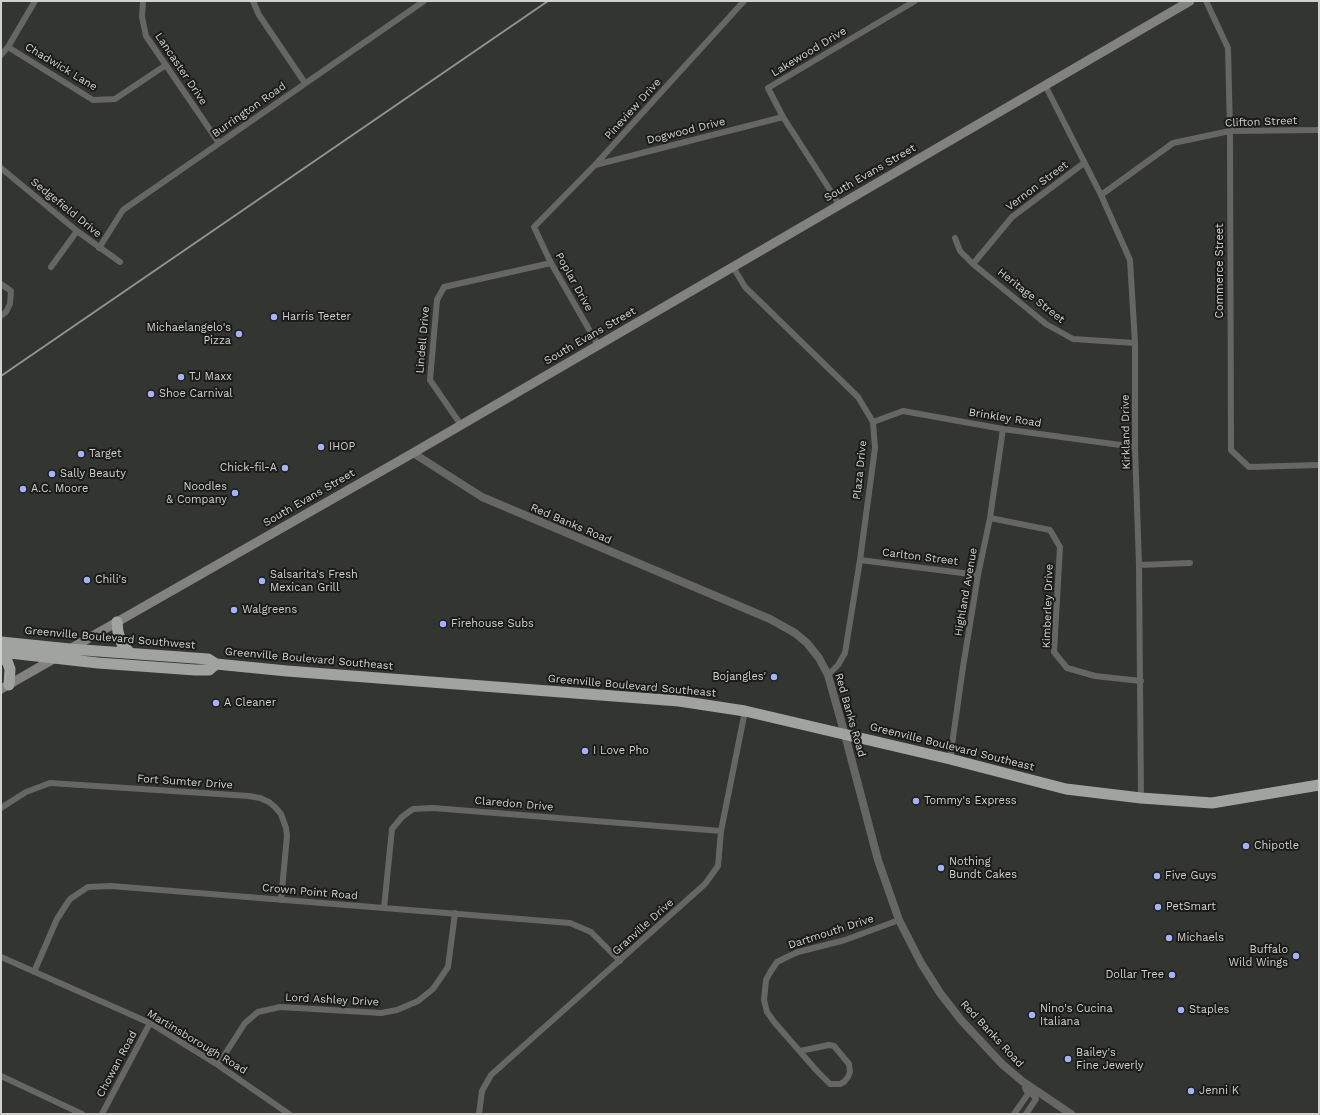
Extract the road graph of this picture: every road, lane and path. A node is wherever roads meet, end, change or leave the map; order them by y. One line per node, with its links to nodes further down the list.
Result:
1 (35, 1): 9 (street)
2 (143, 1): 11 (street, Lancaster Drive)
3 (254, 1): 12 (street)
4 (424, 1): 12 (street, Burrington Road)
5 (744, 1): 19 (street, Pineview Drive)
6 (915, 1): 14 (street, Lakewood Drive)
7 (1190, 1): 13 (main road, South Evans Street)
8 (1206, 1): 16 (street, Commerce Street)
9 (8, 47): 10 (street); 11 (street, Chadwick Lane)
10 (1, 55)
11 (166, 65): 17 (street, Lancaster Drive)
12 (305, 83): 17 (street, Burrington Road)
13 (1045, 85): 18 (street, Kirkland Drive); 22 (main road, South Evans Street)
14 (783, 117): 19 (street, Dogwood Drive); 22 (street, Lakewood Drive)
15 (1319, 130): 16 (street, Clifton Street)
16 (1230, 131): 21 (street, Clifton Street); 41 (street, Commerce Street)
17 (219, 143): 26 (street, Burrington Road)
18 (1084, 163): 21 (street, Kirkland Drive); 29 (street, Vernon Street)
19 (595, 165): 23 (street, Pineview Drive)
20 (1, 169): 24 (street, Sedgefield Drive)
21 (1101, 195): 34 (street, Kirkland Drive)
22 (839, 204): 31 (main road, South Evans Street)
23 (534, 227): 28 (street, Poplar Drive)
24 (77, 231): 26 (street, Sedgefield Drive); 30 (street)
25 (955, 238): 29 (street, Heritage Street)
26 (99, 248): 27 (street, Sedgefield Drive)
27 (120, 262)
28 (550, 263): 35 (street, Poplar Drive); 37 (street, Lindell Drive)
29 (974, 264): 34 (street, Heritage Street)
30 (51, 267)
31 (733, 267): 35 (main road, South Evans Street); 36 (street, Plaza Drive)
32 (1, 284): 33 (street)
33 (1, 316)
34 (1135, 343): 39 (street, Kirkland Drive)
35 (598, 346): 37 (main road, South Evans Street)
36 (873, 422): 38 (street, Brinkley Road); 43 (street, Plaza Drive)
37 (461, 425): 40 (main road, South Evans Street)
38 (1003, 429): 39 (street, Brinkley Road); 42 (street, Highland Avenue)
39 (1135, 447): 45 (street, Kirkland Drive)
40 (413, 453): 47 (main road, South Evans Street); 55 (street, Red Banks Road)
41 (1319, 465)
42 (990, 518): 46 (street, Highland Avenue); 56 (street, Kimberley Drive)
43 (860, 560): 46 (street, Carlton Street); 55 (street, Plaza Drive)
44 (1190, 563): 45 (street)
45 (1140, 565): 56 (street, Kirkland Drive)
46 (978, 575): 60 (street, Highland Avenue)
47 (117, 622): 49 (main road, South Evans Street); 51 (highway)
48 (1, 642): 49 (highway, Greenville Boulevard Southwest)
49 (70, 649): 51 (highway, Greenville Boulevard Southwest); 53 (main road, South Evans Street)
50 (1, 652): 53 (highway)
51 (130, 653): 54 (highway, Greenville Boulevard Southwest)
52 (1, 658): 57 (highway)
53 (55, 658): 54 (highway, Greenville Boulevard Southeast); 57 (main road, South Evans Street)
54 (216, 664): 58 (highway, Greenville Boulevard Southeast)
55 (828, 675): 59 (street, Red Banks Road)
56 (1141, 681): 62 (street, Kirkland Drive)
57 (5, 687)
58 (745, 711): 59 (highway, Greenville Boulevard Southeast); 64 (street, Granville Drive)
59 (845, 735): 60 (highway, Greenville Boulevard Southeast); 68 (street, Red Banks Road)
60 (950, 759): 62 (highway, Greenville Boulevard Southeast)
61 (1319, 785): 62 (highway, Greenville Boulevard Southeast)
62 (1141, 798)
63 (1, 808): 65 (street, Fort Sumter Drive)
64 (721, 831): 66 (street, Claredon Drive); 70 (street, Granville Drive)
65 (281, 900): 66 (street, Crown Point Road); 71 (street, Crown Point Road)
66 (384, 908): 67 (street, Crown Point Road)
67 (455, 913): 70 (street, Crown Point Road); 74 (street, Lord Ashley Drive)
68 (900, 920): 73 (street, Dartmouth Drive); 76 (street, Red Banks Road)
69 (1, 957): 71 (street, Martinsborough Road)
70 (620, 961): 80 (street, Granville Drive)
71 (34, 972): 72 (street, Martinsborough Road)
72 (150, 1023): 74 (street, Martinsborough Road); 78 (street, Chowan Road)
73 (800, 1051): 73 (street, Dartmouth Drive)
74 (218, 1065): 79 (street, Martinsborough Road)
75 (1, 1076): 77 (street)
76 (1022, 1081): 81 (street); 82 (street); 83 (street, Red Banks Road)
77 (82, 1114)
78 (102, 1114)
79 (289, 1114)
80 (479, 1114)
81 (1014, 1114)
82 (1026, 1114)
83 (1071, 1114)

